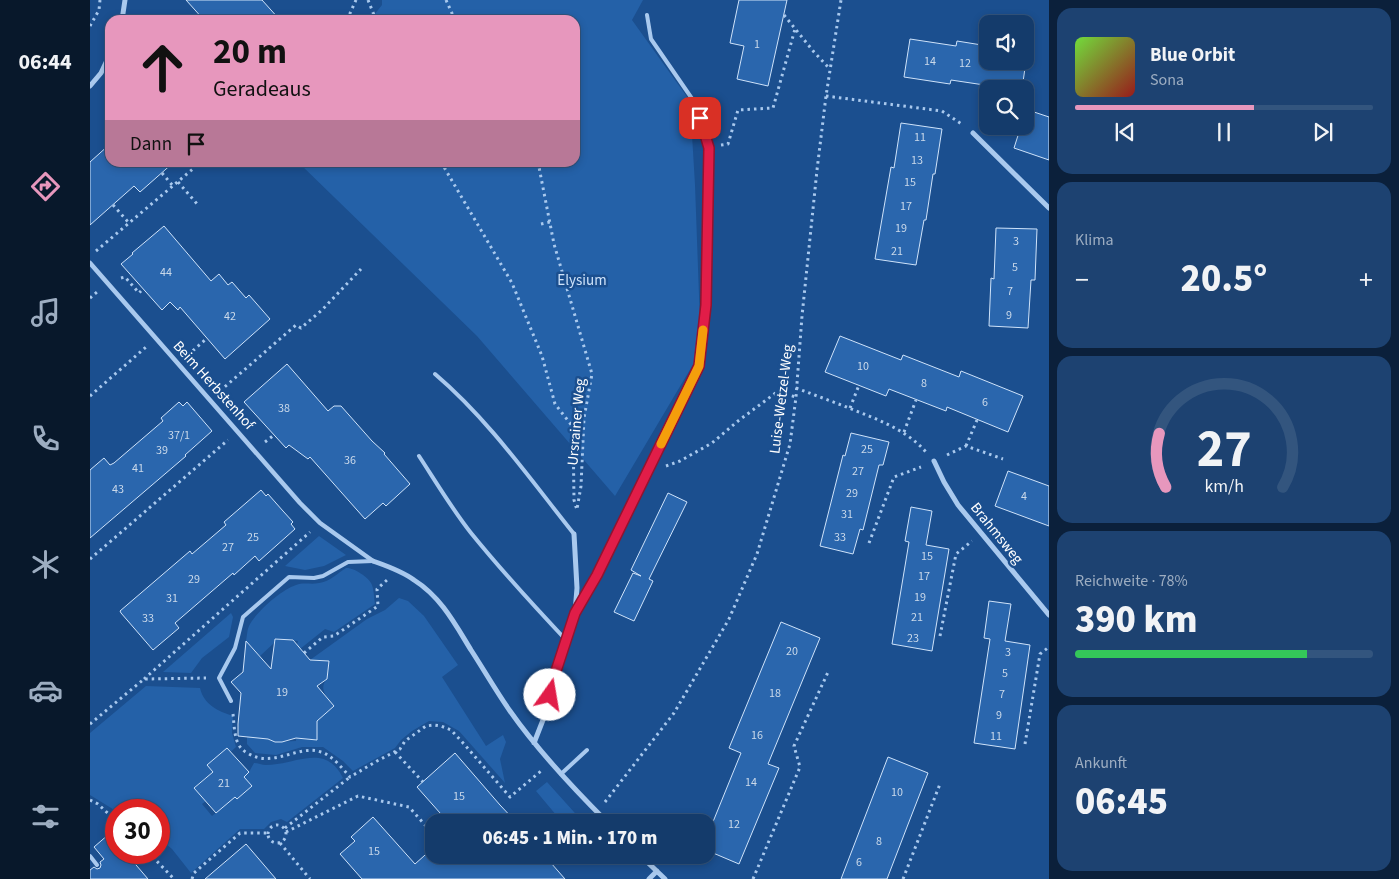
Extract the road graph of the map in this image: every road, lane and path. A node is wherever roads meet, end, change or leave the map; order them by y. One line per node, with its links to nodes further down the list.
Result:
1 (100, 0): 13 (path)
2 (125, 0): 7 (street)
3 (356, 0): 8 (path)
4 (368, 0): 9 (path)
5 (446, 0): 10 (path)
6 (841, 0): 16 (path, Luise-Wetzel-Weg)
7 (123, 15)
8 (348, 15)
9 (374, 15)
10 (453, 15)
11 (647, 15): 20 (lane)
12 (784, 15): 14 (path)
13 (90, 26)
14 (795, 29): 16 (path); 20 (path)
15 (105, 65): 17 (street)
16 (830, 68): 18 (path, Luise-Wetzel-Weg)
17 (90, 86)
18 (826, 96): 19 (path); 41 (path, Luise-Wetzel-Weg)
19 (973, 133): 29 (street)
20 (709, 148): 56 (lane)
21 (195, 167): 25 (path)
22 (444, 167): 30 (path, Ursrainer Weg)
23 (539, 167): 30 (path, Ursrainer Weg)
24 (162, 173): 26 (path)
25 (178, 182): 26 (path); 28 (path)
26 (173, 186): 31 (path)
27 (113, 205): 31 (path)
28 (198, 205)
29 (1049, 208)
30 (548, 222): 32 (path)
31 (129, 223): 33 (path)
32 (541, 224)
33 (90, 256)
34 (90, 262): 36 (street, Beim Herbstenhof)
35 (361, 269): 44 (path)
36 (156, 339): 38 (street, Beim Herbstenhof); 42 (path)
37 (204, 340): 38 (path)
38 (178, 364): 44 (street, Beim Herbstenhof)
39 (435, 374): 58 (lane)
40 (859, 385): 46 (path)
41 (796, 388): 43 (path, Luise-Wetzel-Weg); 46 (path)
42 (90, 396)
43 (796, 397): 56 (path); 86 (path, Luise-Wetzel-Weg)
44 (210, 400): 48 (street, Beim Herbstenhof)
45 (916, 400): 49 (path)
46 (850, 408): 49 (path)
47 (977, 420): 52 (path)
48 (238, 431): 57 (street, Beim Herbstenhof); 61 (path)
49 (904, 432): 55 (path)
50 (274, 435): 51 (path)
51 (268, 440)
52 (966, 446): 54 (path); 55 (path)
53 (419, 456): 67 (lane)
54 (1003, 459)
55 (934, 462): 59 (street, Brahmsweg); 60 (path)
56 (648, 471): 64 (lane)
57 (320, 523): 62 (street, Beim Herbstenhof); 72 (path)
58 (574, 534): 64 (street)
59 (981, 534): 65 (street, Brahmsweg); 66 (path)
60 (869, 543)
61 (90, 559)
62 (373, 561): 63 (street, Beim Herbstenhof); 71 (lane, Beim Herbstenhof)
63 (397, 570): 69 (path); 75 (street, Beim Herbstenhof)
64 (575, 613): 67 (street)
65 (1049, 615)
66 (940, 636)
67 (566, 640): 75 (street)
68 (1049, 647): 76 (path)
69 (304, 653)
70 (829, 670): 101 (path)
71 (219, 678): 72 (path); 73 (lane)
72 (144, 679): 74 (path)
73 (231, 701): 81 (path)
74 (90, 724)
75 (534, 743): 80 (street, Beim Herbstenhof)
76 (1025, 744)
77 (587, 750): 80 (lane)
78 (394, 752): 79 (path); 81 (path); 82 (path)
79 (538, 774)
80 (561, 774): 86 (street, Beim Herbstenhof)
81 (350, 777): 88 (path)
82 (423, 782)
83 (940, 784): 102 (path)
84 (90, 800): 85 (path)
85 (105, 811)
86 (596, 812)
87 (425, 825): 88 (path)
88 (285, 830): 89 (path); 90 (path)
89 (267, 833): 90 (path); 97 (path)
90 (280, 843): 98 (path)
91 (90, 856): 92 (lane)
92 (97, 864)
93 (160, 864): 96 (path)
94 (650, 864): 95 (street)
95 (657, 871): 99 (street); 100 (street)
96 (174, 879)
97 (192, 879)
98 (310, 879)
99 (649, 879)
100 (665, 879)
101 (753, 879)
102 (903, 879)

